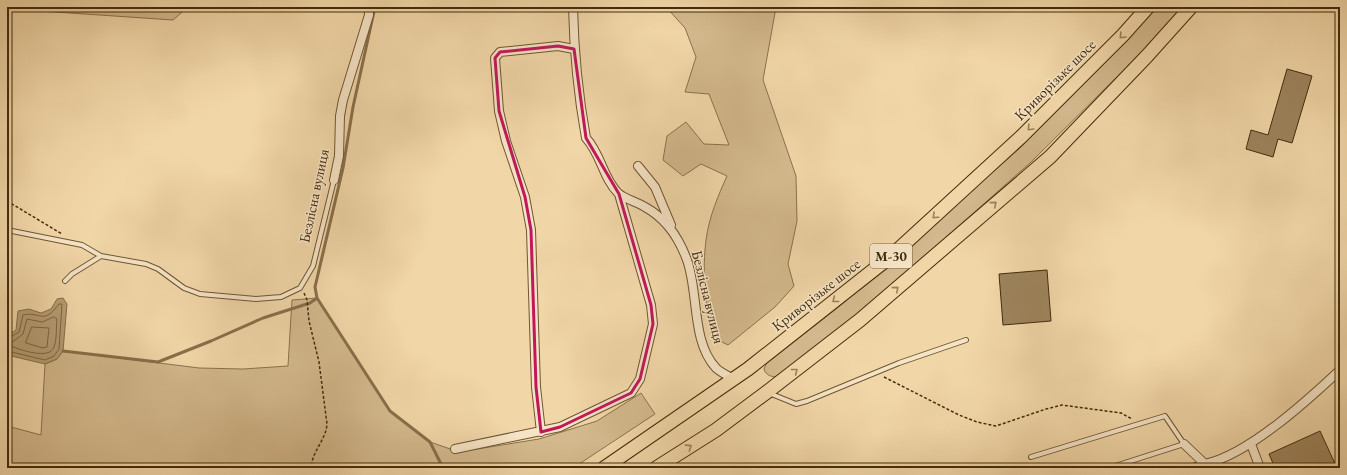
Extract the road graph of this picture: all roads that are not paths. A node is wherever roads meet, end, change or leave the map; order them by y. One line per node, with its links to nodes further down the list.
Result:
1 (369, 7): 7 (street, Безлісна вулиця)
2 (573, 7): 5 (street, Безлісна вулиця)
3 (1148, 7): 15 (highway, Криворізьке шосе / М-30, one-way to 15)
4 (1191, 7): 16 (highway, М-30, one-way to 4)
5 (574, 49): 8 (street, Безлісна вулиця); 17 (street)
6 (638, 166): 10 (street)
7 (334, 180): 11 (lane, Безлісна вулиця)
8 (619, 194): 10 (street, Безлісна вулиця); 17 (street, Безлісна вулиця)
9 (7, 230): 11 (lane)
10 (674, 233): 15 (street, Безлісна вулиця)
11 (101, 256): 12 (lane)
12 (65, 281)
13 (966, 340): 16 (lane)
14 (1340, 370): 19 (street)
15 (734, 379): 23 (highway, Криворізьке шосе / М-30)
16 (767, 392): 24 (highway, М-30, one-way to 16)
17 (541, 432): 20 (street, Безлісна вулиця)
18 (1184, 444): 21 (lane); 22 (street); 25 (lane)
19 (1251, 444): 22 (street); 27 (street)
20 (455, 449)
21 (1031, 457)
22 (1205, 464): 26 (street)
23 (604, 468)
24 (656, 468)
25 (1110, 468)
26 (1193, 468)
27 (1260, 468)

